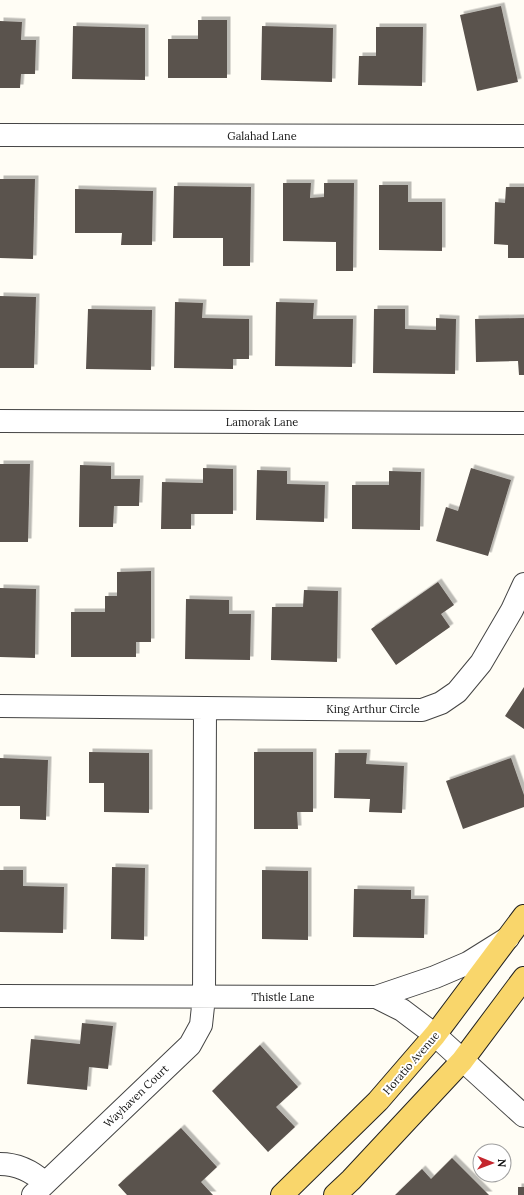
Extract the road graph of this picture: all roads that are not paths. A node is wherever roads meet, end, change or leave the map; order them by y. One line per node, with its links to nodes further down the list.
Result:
1 (0, 135): 2 (street, Galahad Lane)
2 (524, 136)
3 (0, 421): 4 (street, Lamorak Lane)
4 (524, 423)
5 (524, 584): 7 (street, King Arthur Circle)
6 (0, 706): 7 (street, King Arthur Circle)
7 (205, 708): 12 (street)
8 (524, 916): 9 (main road, Horatio Avenue)
9 (510, 936): 13 (street); 14 (main road, Horatio Avenue)
10 (524, 978): 15 (main road)
11 (0, 996): 12 (street, Thistle Lane)
12 (204, 997): 13 (street, Thistle Lane); 18 (street, Wayhaven Court)
13 (376, 997): 14 (street, Thistle Lane)
14 (435, 1035): 15 (street, Thistle Lane); 19 (main road, Horatio Avenue)
15 (462, 1061): 16 (street, Thistle Lane); 20 (main road)
16 (524, 1116)
17 (0, 1164): 18 (street, Wayhaven Court)
18 (39, 1189)
19 (282, 1195)
20 (335, 1195)

